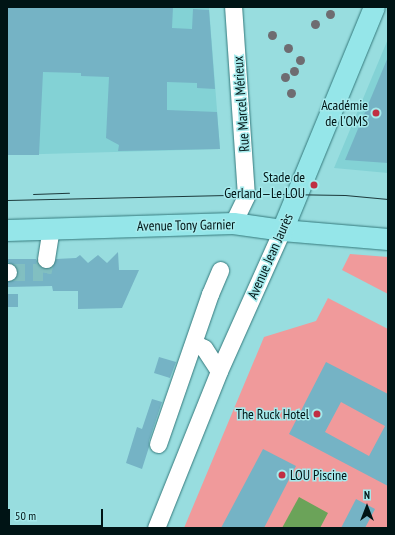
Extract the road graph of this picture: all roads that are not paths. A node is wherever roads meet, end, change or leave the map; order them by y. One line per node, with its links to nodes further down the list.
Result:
1 (233, 7): 3 (street, Rue Marcel Mérieux)
2 (374, 7): 6 (main road, Avenue Jean Jaurès)
3 (233, 223): 4 (main road, Avenue Tony Garnier); 6 (main road, Avenue Tony Garnier)
4 (51, 228): 5 (main road, Avenue Tony Garnier); 8 (street)
5 (7, 230)
6 (282, 230): 7 (main road, Avenue Tony Garnier); 11 (street, Avenue Jean Jaurès)
7 (388, 239)
8 (46, 259)
9 (220, 270): 10 (street)
10 (194, 343): 11 (street); 12 (street)
11 (219, 371): 13 (street, Avenue Jean Jaurès)
12 (158, 444)
13 (156, 528)

